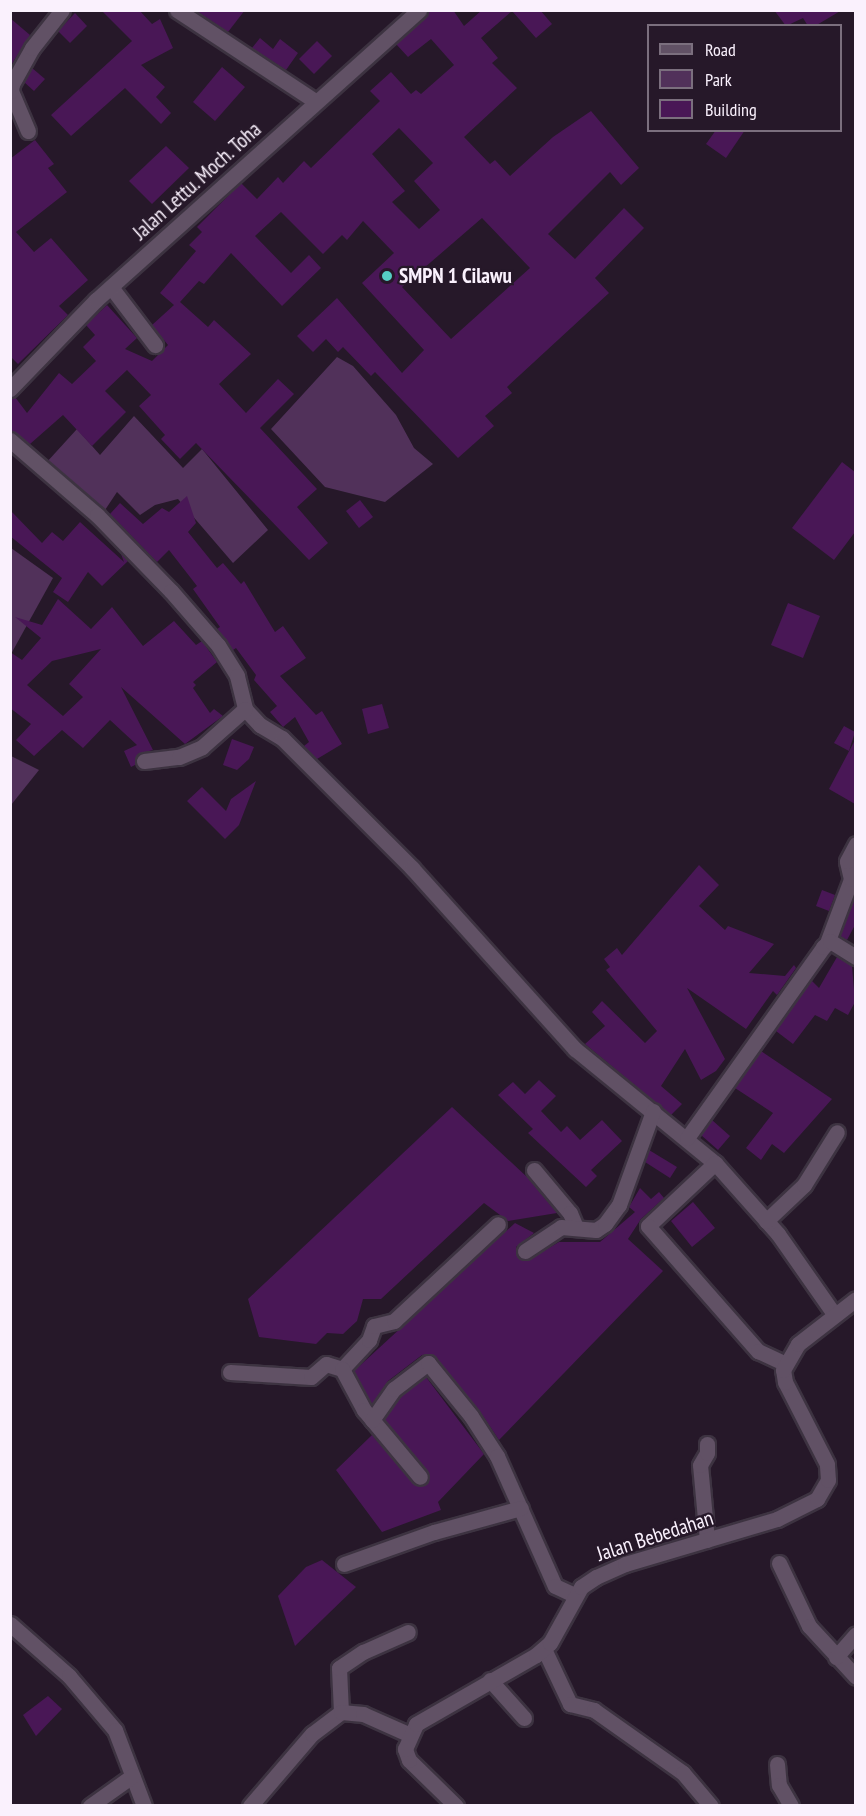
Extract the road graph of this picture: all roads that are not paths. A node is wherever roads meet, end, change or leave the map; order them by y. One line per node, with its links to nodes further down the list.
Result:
1 (62, 10): 5 (street)
2 (177, 10): 4 (street)
3 (419, 10): 4 (street, Jalan Lettu. Moch. Toha)
4 (315, 100): 6 (street, Jalan Lettu. Moch. Toha)
5 (28, 130)
6 (111, 287): 7 (street); 8 (street, Jalan Lettu. Moch. Toha)
7 (155, 345)
8 (10, 389)
9 (10, 440): 10 (street)
10 (245, 709): 11 (street); 15 (street)
11 (144, 761)
12 (855, 844): 13 (street)
13 (827, 943): 14 (street); 17 (street)
14 (855, 957)
15 (654, 1112): 17 (street); 22 (street)
16 (837, 1132): 20 (street)
17 (687, 1138): 18 (street)
18 (715, 1163): 20 (street); 26 (street)
19 (534, 1170): 22 (street)
20 (766, 1221): 25 (street)
21 (498, 1224): 27 (street)
22 (576, 1227): 23 (street)
23 (525, 1251)
24 (855, 1299): 25 (street)
25 (834, 1314): 26 (street)
26 (784, 1363): 33 (street, Jalan Bebedahan)
27 (342, 1369): 28 (street); 29 (street)
28 (230, 1372)
29 (372, 1420): 31 (street); 32 (street)
30 (707, 1444): 33 (street)
31 (420, 1477)
32 (522, 1508): 35 (street); 36 (street)
33 (707, 1540): 36 (street, Jalan Bebedahan)
34 (779, 1563): 41 (street)
35 (344, 1564)
36 (574, 1595): 40 (street, Jalan Bebedahan)
37 (10, 1624): 48 (street)
38 (408, 1632): 44 (street)
39 (855, 1634): 41 (street)
40 (544, 1649): 43 (street, Jalan Bebedahan); 53 (street)
41 (836, 1657): 42 (street)
42 (855, 1677)
43 (490, 1680): 45 (street); 46 (street, Jalan Bebedahan)
44 (341, 1712): 46 (street); 51 (street)
45 (524, 1718)
46 (408, 1734): 52 (street)
47 (777, 1764): 54 (street)
48 (132, 1776): 49 (street); 50 (street)
49 (90, 1806)
50 (144, 1806)
51 (249, 1806)
52 (456, 1806)
53 (711, 1806)
54 (791, 1806)

